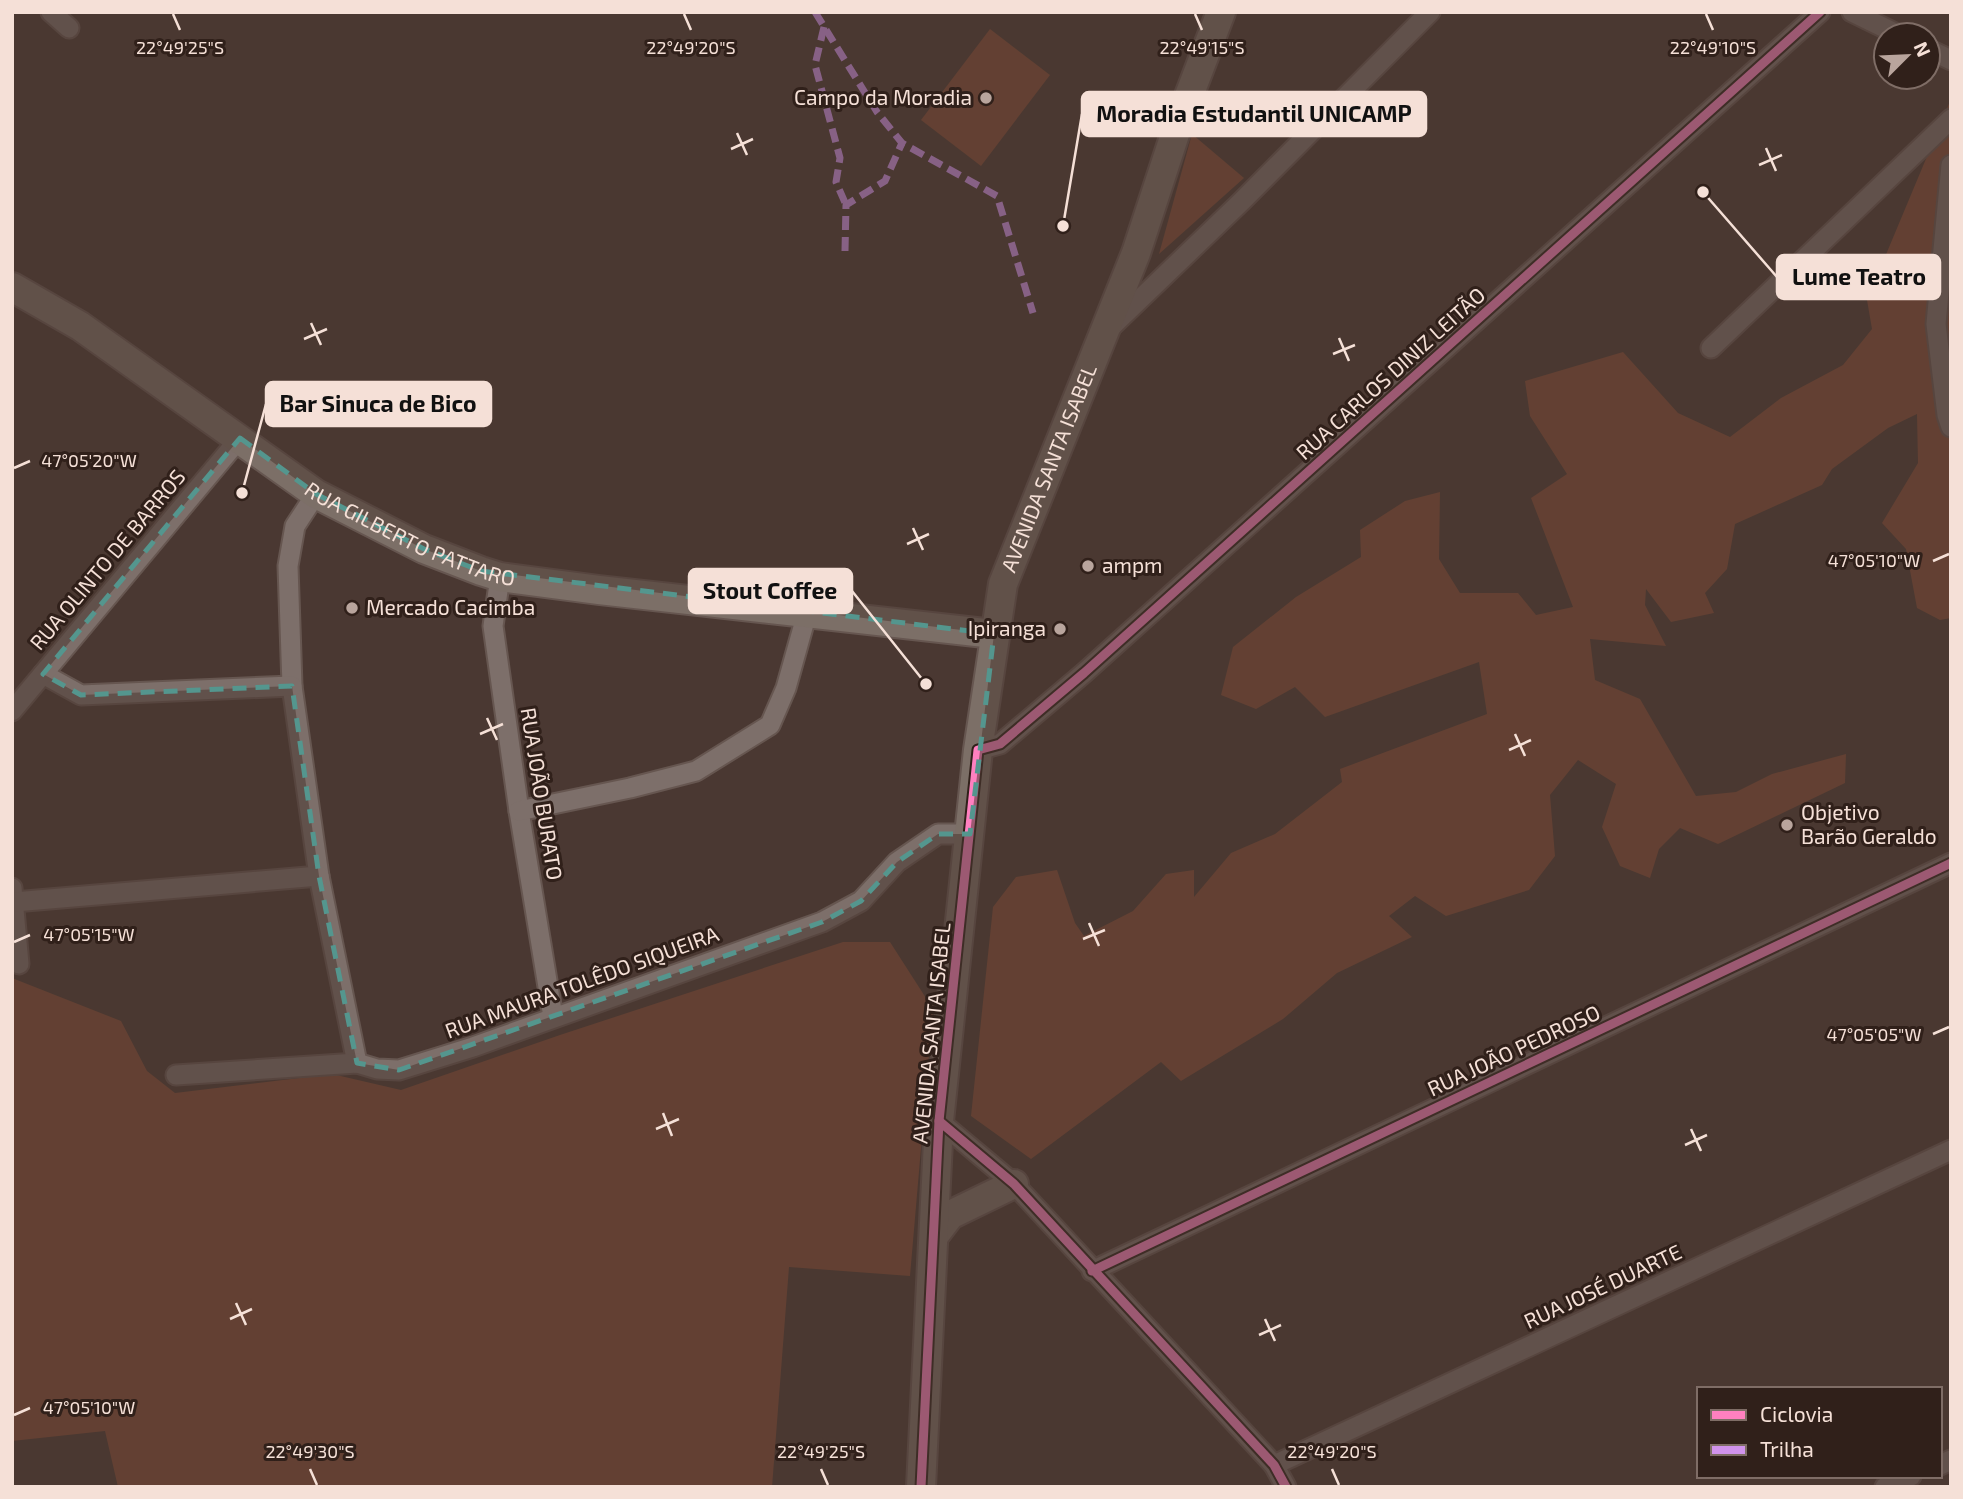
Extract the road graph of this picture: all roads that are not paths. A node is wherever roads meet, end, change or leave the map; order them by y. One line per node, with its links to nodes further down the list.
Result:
1 (51, 12): 7 (street)
2 (1221, 12): 11 (main road, AVENIDA SANTA ISABEL)
3 (1430, 12): 11 (street)
4 (1820, 12): 22 (street, RUA CARLOS DINIZ LEITÃO)
5 (1852, 12): 6 (street)
6 (1872, 22)
7 (69, 28)
8 (1951, 119): 12 (street)
9 (1951, 165): 13 (street)
10 (12, 287): 14 (main road, RUA GILBERTO PATTARO)
11 (1103, 335): 18 (main road, AVENIDA SANTA ISABEL)
12 (1711, 348)
13 (1951, 427)
14 (240, 438): 15 (main road, RUA GILBERTO PATTARO); 19 (street, RUA OLINTO DE BARROS)
15 (316, 494): 16 (main road, RUA GILBERTO PATTARO); 20 (street)
16 (500, 577): 17 (main road, RUA GILBERTO PATTARO); 23 (street, RUA JOÃO BURATO)
17 (807, 613): 18 (main road, RUA GILBERTO PATTARO); 23 (street)
18 (994, 634): 22 (main road, AVENIDA SANTA ISABEL)
19 (43, 674): 20 (street); 21 (street, RUA OLINTO DE BARROS)
20 (292, 686): 26 (street)
21 (12, 711)
22 (978, 750): 24 (main road, AVENIDA SANTA ISABEL)
23 (519, 811): 29 (street, RUA JOÃO BURATO)
24 (970, 834): 29 (street, RUA MAURA TOLÊDO SIQUEIRA); 32 (main road, AVENIDA SANTA ISABEL)
25 (1951, 863): 36 (street, RUA JOÃO PEDROSO)
26 (319, 876): 27 (street); 30 (street)
27 (13, 895): 28 (street)
28 (19, 964)
29 (553, 1017): 30 (street, RUA MAURA TOLÊDO SIQUEIRA)
30 (357, 1063): 31 (street, RUA MAURA TOLÊDO SIQUEIRA)
31 (176, 1075)
32 (939, 1121): 34 (street); 35 (main road, AVENIDA SANTA ISABEL)
33 (1951, 1150): 37 (street, RUA JOSÉ DUARTE)
34 (1014, 1184): 35 (main road); 36 (street)
35 (934, 1236): 39 (main road, AVENIDA SANTA ISABEL)
36 (1092, 1271): 37 (street)
37 (1275, 1465): 40 (street)
38 (1906, 1478): 41 (street)
39 (921, 1487)
40 (1286, 1487)
41 (1885, 1487)

